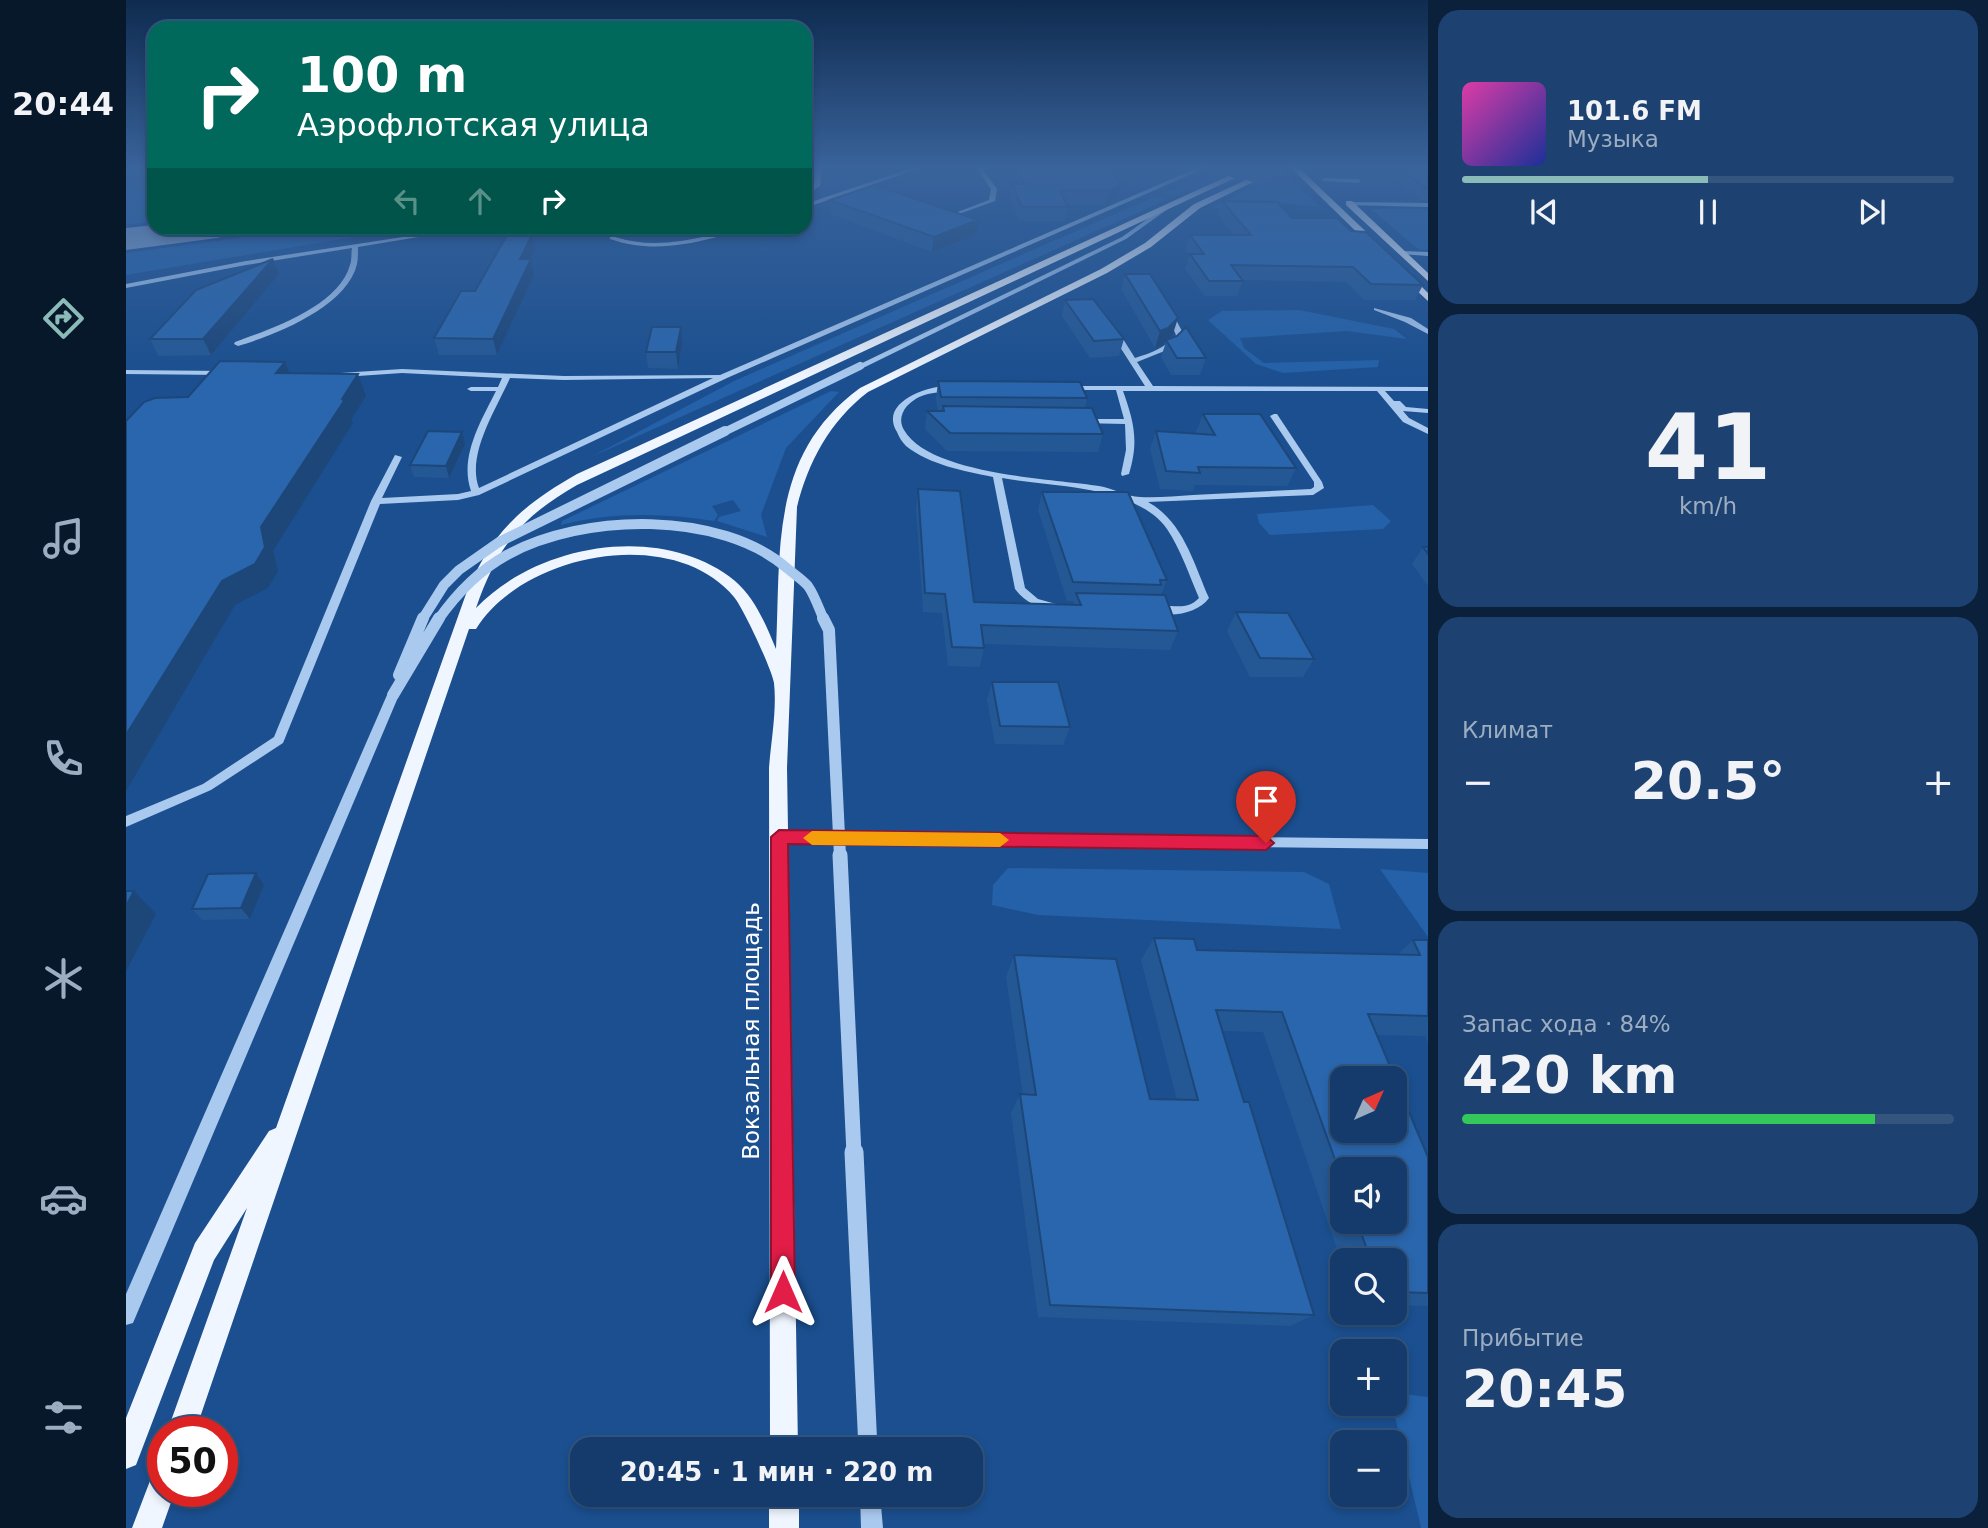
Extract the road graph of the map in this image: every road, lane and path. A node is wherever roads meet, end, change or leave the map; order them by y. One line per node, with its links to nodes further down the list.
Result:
1 (417, 236): 10 (street)
2 (612, 236): 3 (street)
3 (711, 236)
4 (1045, 236): 30 (street)
5 (1103, 236): 52 (main road)
6 (1126, 236): 25 (street)
7 (1160, 236): 53 (main road, Вокзальная площадь)
8 (1366, 236): 11 (main road)
9 (1385, 236): 12 (main road)
10 (355, 246): 16 (street); 23 (street)
11 (1382, 252)
12 (1403, 253): 13 (street); 15 (main road)
13 (1428, 254)
14 (1401, 270): 18 (main road)
15 (1428, 278)
16 (129, 285): 17 (street)
17 (126, 291)
18 (1428, 298)
19 (1166, 305): 24 (street)
20 (1376, 309): 22 (street)
21 (1111, 327): 24 (street)
22 (1428, 332)
23 (238, 344)
24 (1133, 361): 36 (street)
25 (860, 366): 54 (street, bridge)
26 (126, 372): 27 (street)
27 (236, 373)
28 (329, 375): 29 (street)
29 (507, 375): 30 (street); 35 (street)
30 (724, 376): 47 (street)
31 (959, 388): 45 (street)
32 (1052, 388): 33 (street)
33 (1119, 388): 36 (street); 42 (street)
34 (471, 389): 35 (street)
35 (502, 389): 47 (street)
36 (1151, 389): 37 (street)
37 (1382, 389): 38 (street); 39 (street); 43 (street)
38 (1428, 389)
39 (1428, 411)
40 (1274, 416): 48 (street)
41 (1074, 421): 42 (street)
42 (1129, 422): 46 (street)
43 (1428, 431)
44 (398, 457): 49 (street)
45 (997, 474): 48 (street); 50 (street)
46 (1125, 474)
47 (476, 493): 49 (street)
48 (1135, 500): 51 (street)
49 (376, 501): 55 (street)
50 (1068, 606)
51 (1149, 608)
52 (448, 668): 53 (main road); 58 (main road)
53 (781, 681): 56 (main road, Вокзальная площадь)
54 (393, 695): 59 (street); 62 (street, bridge)
55 (126, 822)
56 (779, 837): 57 (street); 61 (main road, Вокзальная площадь)
57 (1428, 844)
58 (292, 1116): 60 (main road); 63 (main road)
59 (126, 1316)
60 (187, 1416)
61 (783, 1437)
62 (867, 1437)
63 (126, 1455)
64 (154, 1507): 67 (main road)
65 (784, 1507): 68 (main road)
66 (871, 1507): 69 (street)
67 (147, 1528)
68 (784, 1528)
69 (872, 1528)

